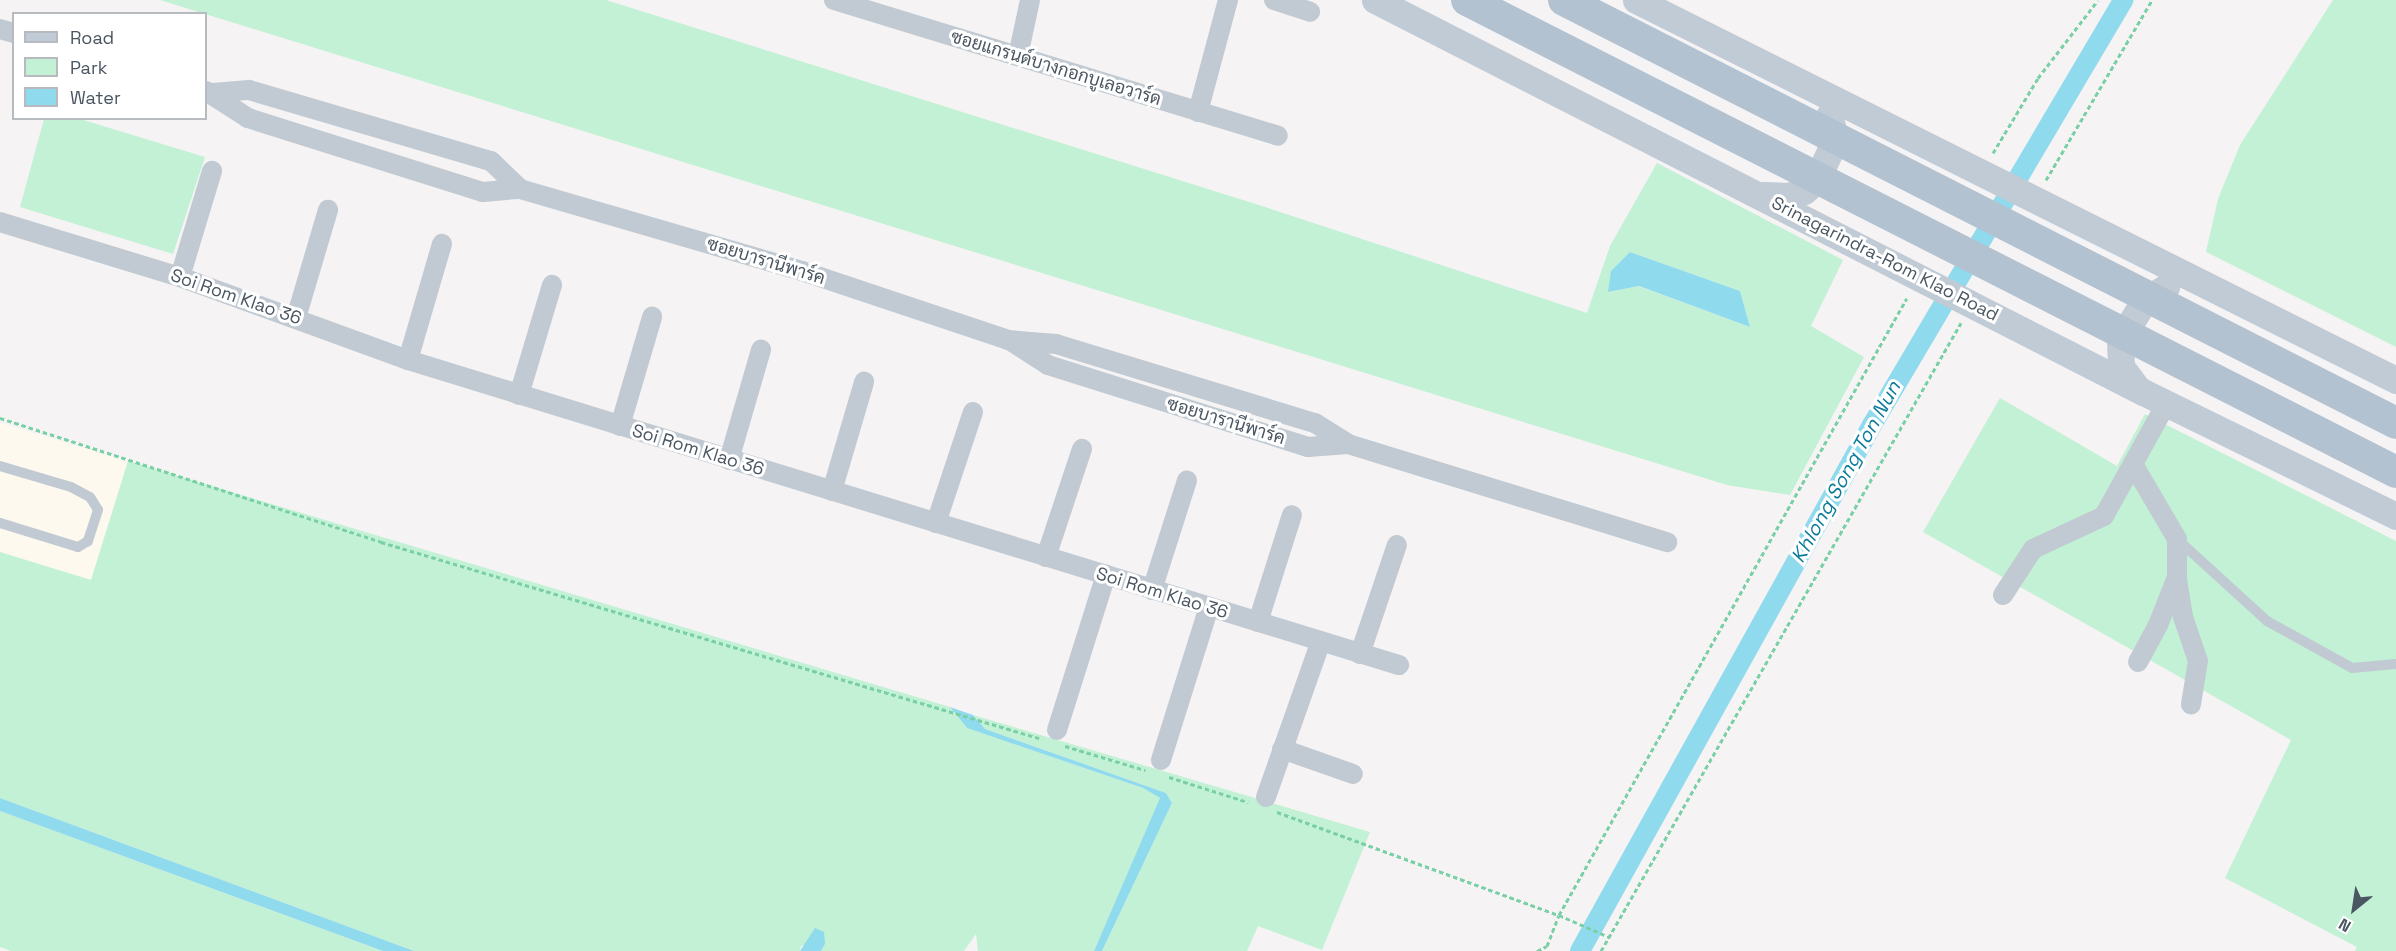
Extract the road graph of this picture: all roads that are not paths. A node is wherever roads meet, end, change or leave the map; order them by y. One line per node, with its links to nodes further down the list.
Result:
1 (834, 0): 10 (street, ซอยแกรนด์บางกอกบูเลอวาร์ด)
2 (1030, 0): 10 (street)
3 (1228, 0): 13 (street)
4 (1274, 0): 9 (street)
5 (1375, 0): 17 (main road, Srinagarindra-Rom Klao Road)
6 (1467, 0): 39 (main road, bridge)
7 (1564, 0): 33 (main road, bridge)
8 (1636, 0): 11 (main road)
9 (1310, 12)
10 (1018, 57): 13 (street, ซอยแกรนด์บางกอกบูเลอวาร์ด)
11 (1810, 89): 17 (main road); 22 (main road)
12 (209, 92): 16 (street, ซอยบารานีพาร์ค); 16 (street, ซอยบารานีพาร์ค)
13 (1198, 112): 14 (street, ซอยแกรนด์บางกอกบูเลอวาร์ด)
14 (1278, 136)
15 (212, 171): 21 (street)
16 (520, 189): 47 (street, ซอยบารานีพาร์ค)
17 (1761, 195): 31 (main road, Srinagarindra-Rom Klao Road)
18 (328, 210): 25 (street)
19 (0, 222): 21 (street, Soi Rom Klao 36)
20 (442, 244): 27 (street)
21 (180, 277): 25 (street, Soi Rom Klao 36)
22 (2201, 284): 28 (main road); 31 (main road)
23 (552, 285): 30 (street)
24 (652, 317): 34 (street)
25 (296, 318): 27 (street, Soi Rom Klao 36)
26 (761, 350): 36 (street)
27 (408, 360): 30 (street, Soi Rom Klao 36)
28 (2396, 380)
29 (864, 382): 41 (street)
30 (519, 395): 34 (street, Soi Rom Klao 36)
31 (2155, 398): 37 (street); 43 (main road, Srinagarindra-Rom Klao Road)
32 (973, 412): 45 (street)
33 (2396, 423)
34 (620, 426): 36 (street, Soi Rom Klao 36)
35 (1082, 449): 49 (street)
36 (729, 460): 41 (street, Soi Rom Klao 36)
37 (2133, 464): 46 (street); 53 (street)
38 (0, 466): 44 (lane)
39 (2396, 472)
40 (1187, 480): 52 (street)
41 (832, 491): 45 (street, Soi Rom Klao 36)
42 (1292, 514): 55 (street)
43 (2396, 516)
44 (0, 523)
45 (936, 523): 49 (street, Soi Rom Klao 36)
46 (2177, 539): 51 (street); 59 (lane)
47 (1667, 542)
48 (1397, 544): 57 (street)
49 (1046, 557): 50 (street, Soi Rom Klao 36)
50 (1106, 575): 52 (street, Soi Rom Klao 36); 62 (street)
51 (2177, 577): 58 (street); 61 (street)
52 (1152, 590): 54 (street, Soi Rom Klao 36)
53 (2003, 595)
54 (1209, 607): 55 (street, Soi Rom Klao 36); 64 (street)
55 (1258, 622): 56 (street, Soi Rom Klao 36)
56 (1321, 641): 57 (street, Soi Rom Klao 36); 63 (street)
57 (1360, 654): 60 (street, Soi Rom Klao 36)
58 (2138, 662)
59 (2396, 664)
60 (1399, 665)
61 (2190, 704)
62 (1052, 738)
63 (1282, 749): 65 (street); 66 (street)
64 (1161, 760)
65 (1353, 774)
66 (1263, 804)

